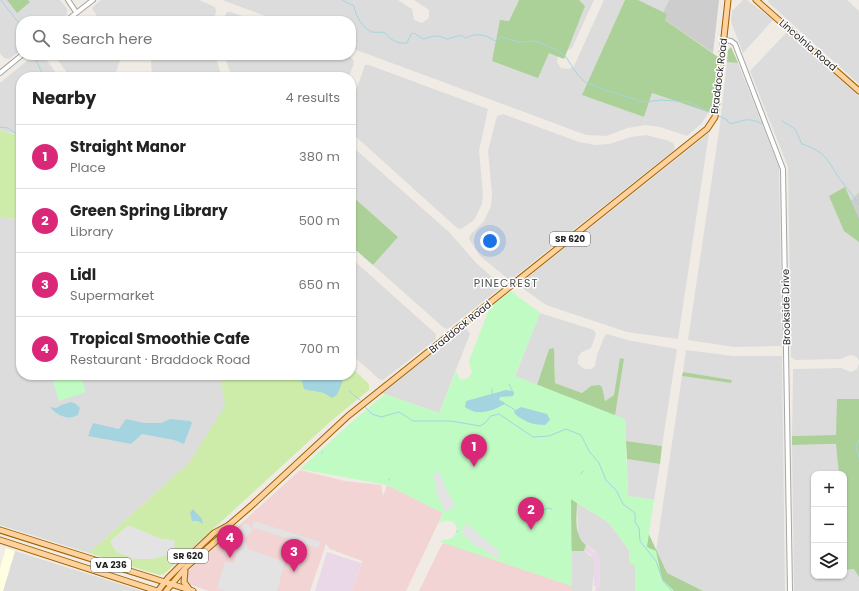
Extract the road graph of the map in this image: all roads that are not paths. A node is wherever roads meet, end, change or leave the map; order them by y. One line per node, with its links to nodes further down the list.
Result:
1 (68, 0): 5 (street)
2 (93, 0): 5 (street)
3 (756, 0): 10 (main road, Lincolnia Road)
4 (728, 2): 7 (main road, Braddock Road / SR 620)
5 (76, 12): 6 (street)
6 (72, 16)
7 (724, 40): 11 (main road, Braddock Road / SR 620); 20 (street, Brookside Drive)
8 (16, 60): 9 (street)
9 (0, 73)
10 (859, 91)
11 (229, 525): 14 (main road, Braddock Road / SR 620); 15 (main road, Braddock Road / SR 620)
12 (0, 530): 15 (main road, VA 236)
13 (0, 540): 17 (main road, VA 236)
14 (189, 565): 16 (main road, Braddock Road / SR 620); 19 (main road)
15 (165, 582): 16 (main road, VA 236); 17 (main road, Braddock Road / SR 620)
16 (172, 584): 18 (main road, Braddock Road / SR 620); 19 (main road, VA 236)
17 (158, 591)
18 (166, 591)
19 (193, 591)
20 (790, 591)

